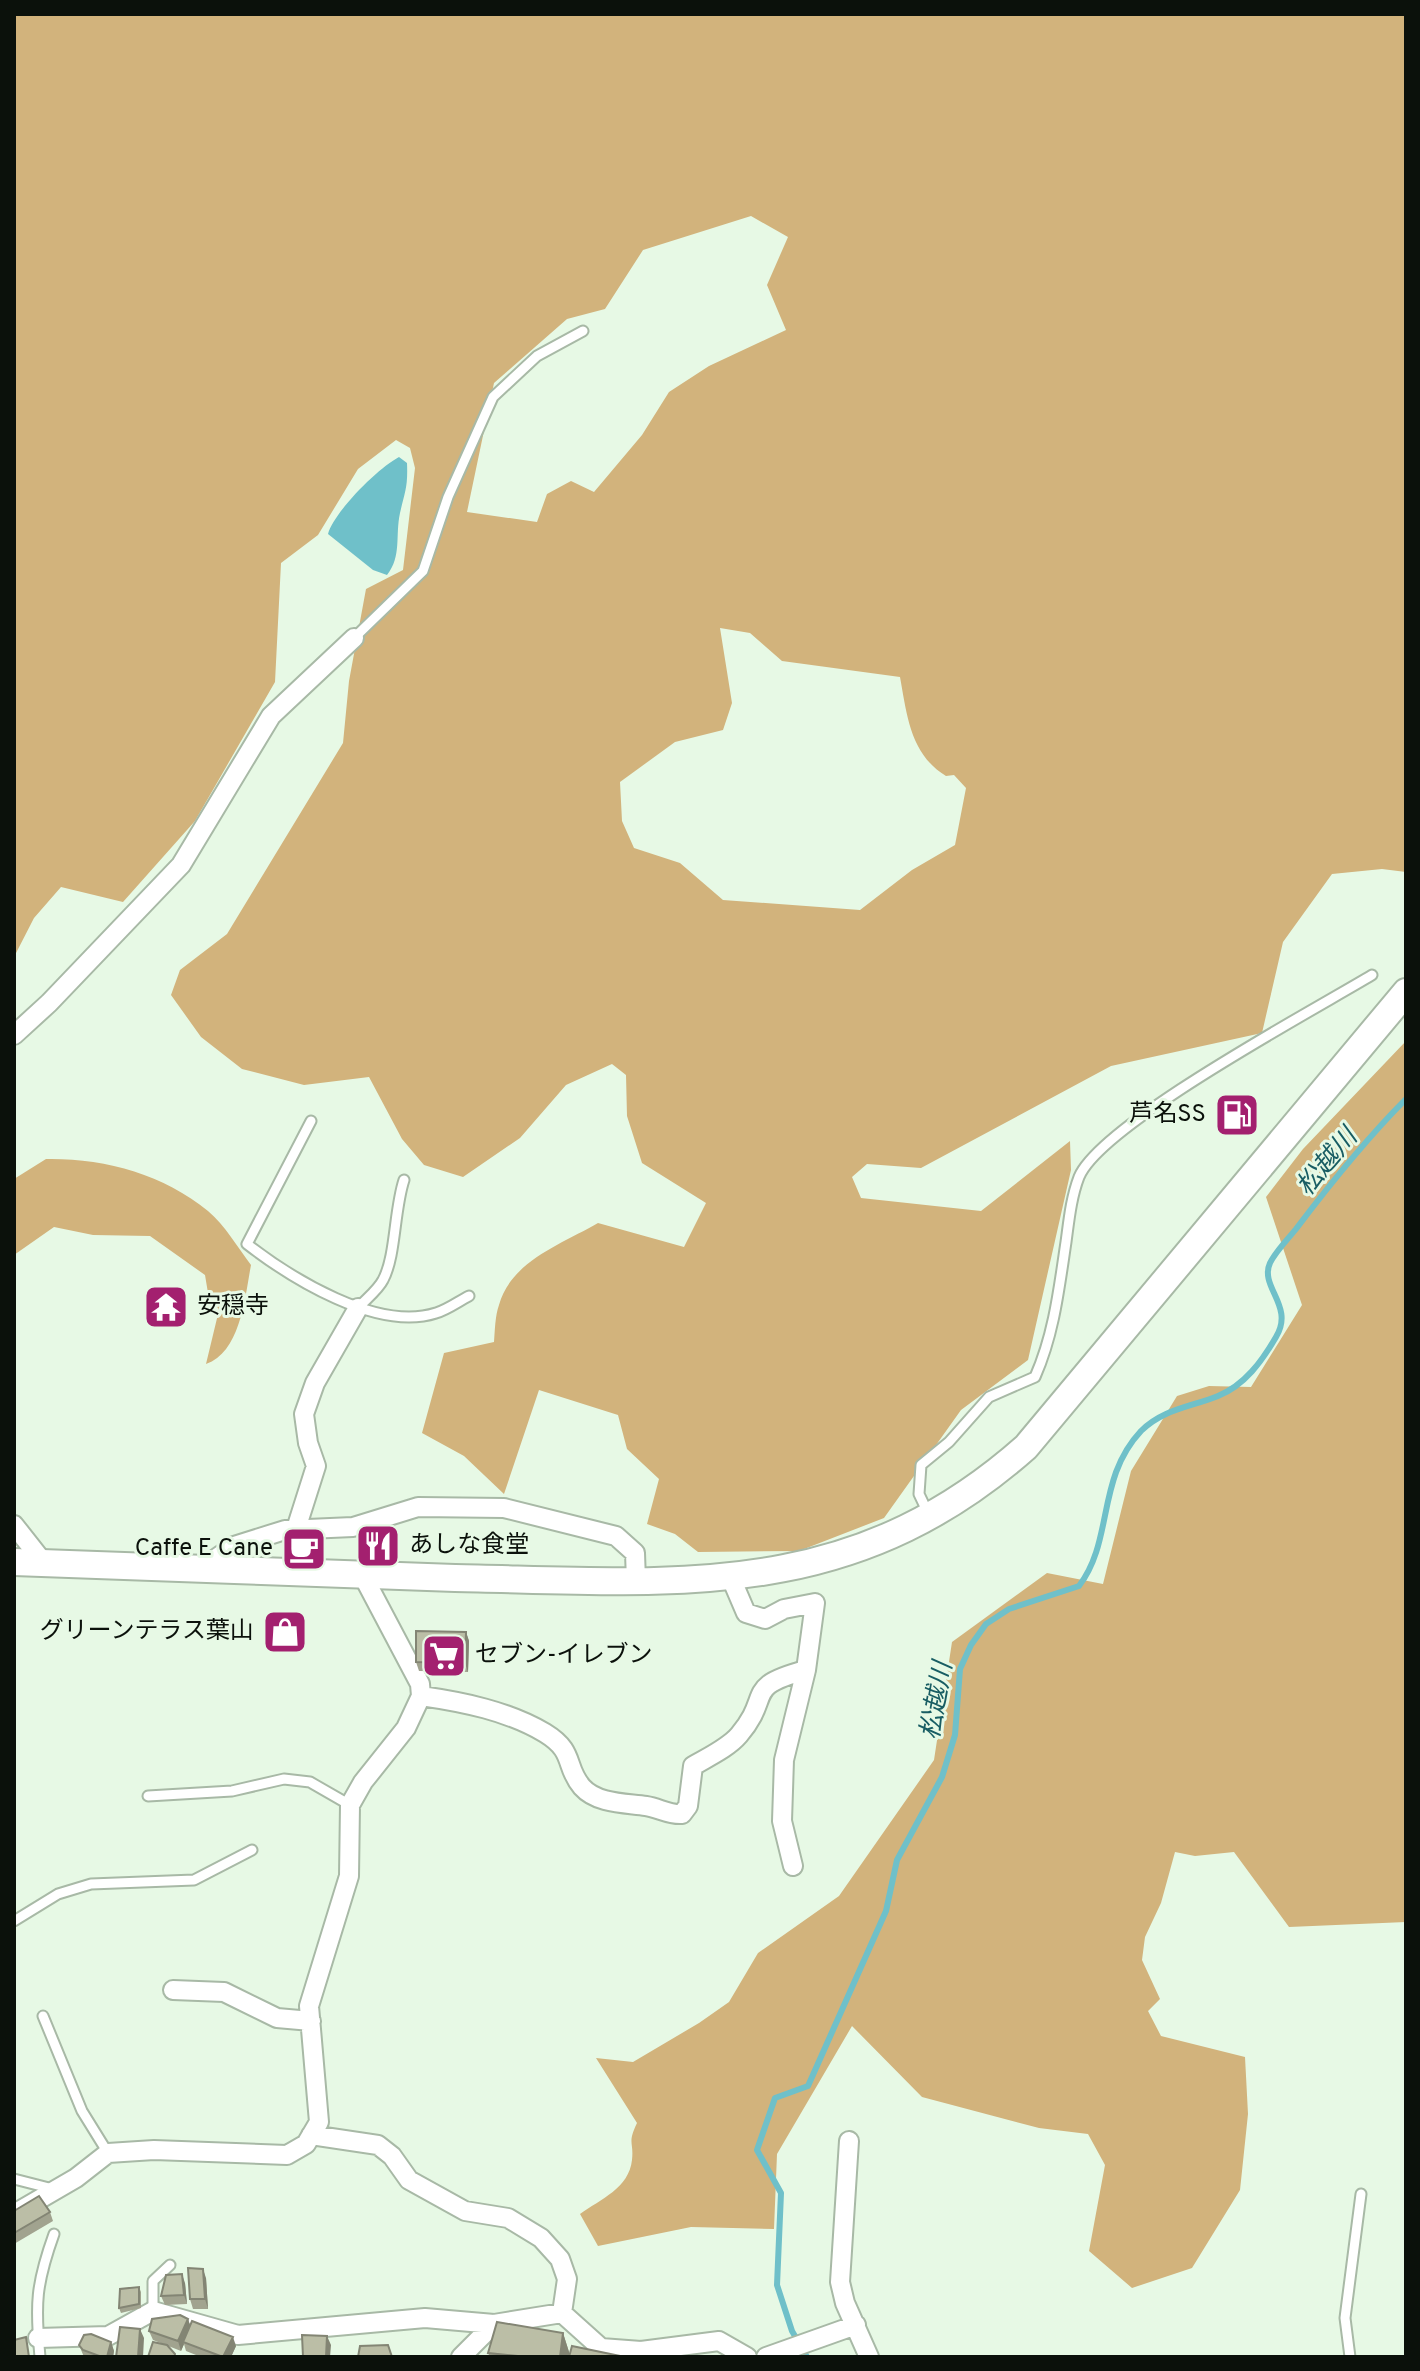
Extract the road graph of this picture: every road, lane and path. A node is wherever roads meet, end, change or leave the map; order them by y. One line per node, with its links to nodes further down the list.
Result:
1 (583, 331): 2 (lane)
2 (354, 638): 5 (street)
3 (1372, 975): 10 (lane)
4 (1406, 992): 10 (street)
5 (14, 1035)
6 (311, 1121): 9 (lane)
7 (404, 1180): 9 (lane)
8 (469, 1296): 9 (lane)
9 (358, 1308): 12 (street)
10 (930, 1516): 17 (street)
11 (14, 1525): 14 (street)
12 (296, 1529): 15 (street); 18 (street)
13 (14, 1562): 14 (street)
14 (44, 1563): 15 (street)
15 (201, 1569): 16 (street)
16 (363, 1576): 18 (street); 20 (street)
17 (731, 1578): 18 (street); 19 (street)
18 (636, 1581)
19 (806, 1670): 20 (street); 24 (street)
20 (421, 1696): 22 (street)
21 (148, 1796): 22 (lane)
22 (350, 1805): 28 (street)
23 (252, 1850): 25 (lane)
24 (793, 1866)
25 (14, 1921)
26 (173, 1990): 28 (street)
27 (43, 2016): 31 (lane)
28 (311, 2021): 29 (street)
29 (311, 2135): 31 (street); 39 (street)
30 (849, 2141): 41 (street)
31 (108, 2153): 33 (street)
32 (14, 2179): 33 (lane)
33 (54, 2190): 35 (street)
34 (1361, 2194): 48 (lane)
35 (14, 2214)
36 (54, 2234): 42 (lane)
37 (170, 2265): 38 (lane)
38 (153, 2311): 40 (street); 42 (street)
39 (562, 2313): 40 (street); 45 (street)
40 (494, 2324): 44 (street)
41 (856, 2325): 46 (street); 47 (street)
42 (38, 2338): 43 (lane)
43 (40, 2357)
44 (461, 2357)
45 (747, 2357)
46 (766, 2357)
47 (869, 2357)
48 (1350, 2357)

